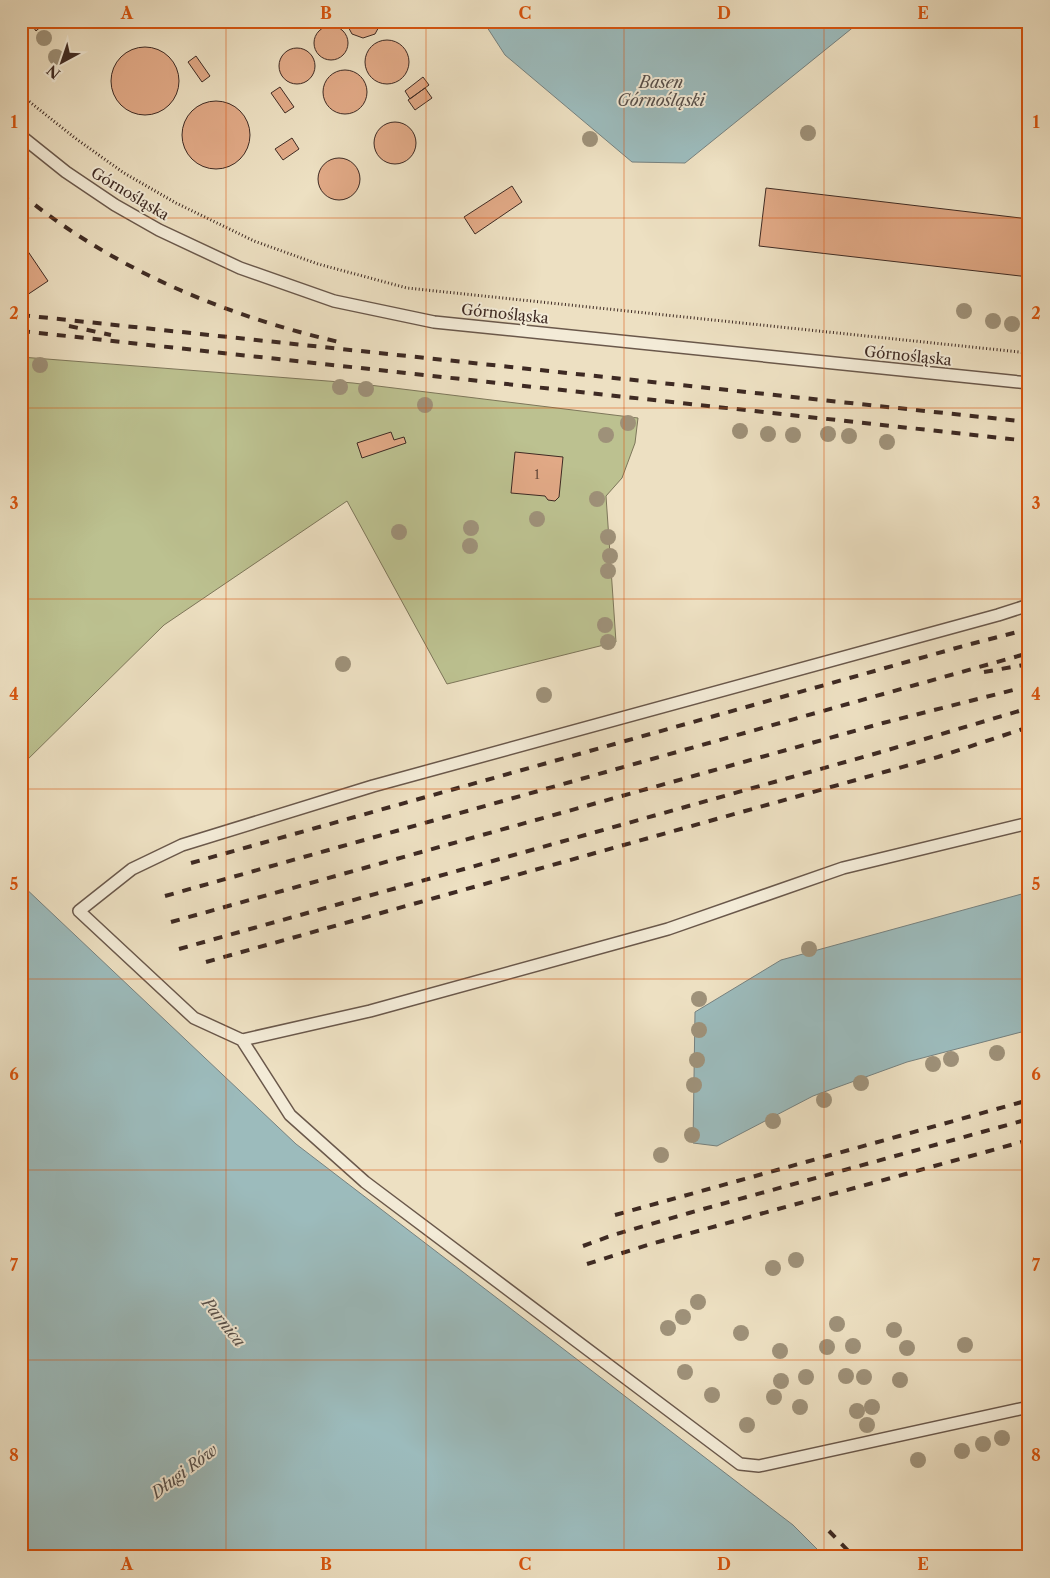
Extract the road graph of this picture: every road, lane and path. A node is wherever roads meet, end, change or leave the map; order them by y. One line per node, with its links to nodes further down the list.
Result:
1 (21, 94): 3 (path)
2 (21, 136): 4 (lane, Górnośląska)
3 (1029, 352)
4 (1029, 383)
5 (1029, 606): 7 (lane)
6 (1029, 823): 7 (lane)
7 (242, 1040): 8 (lane)
8 (1029, 1407)

